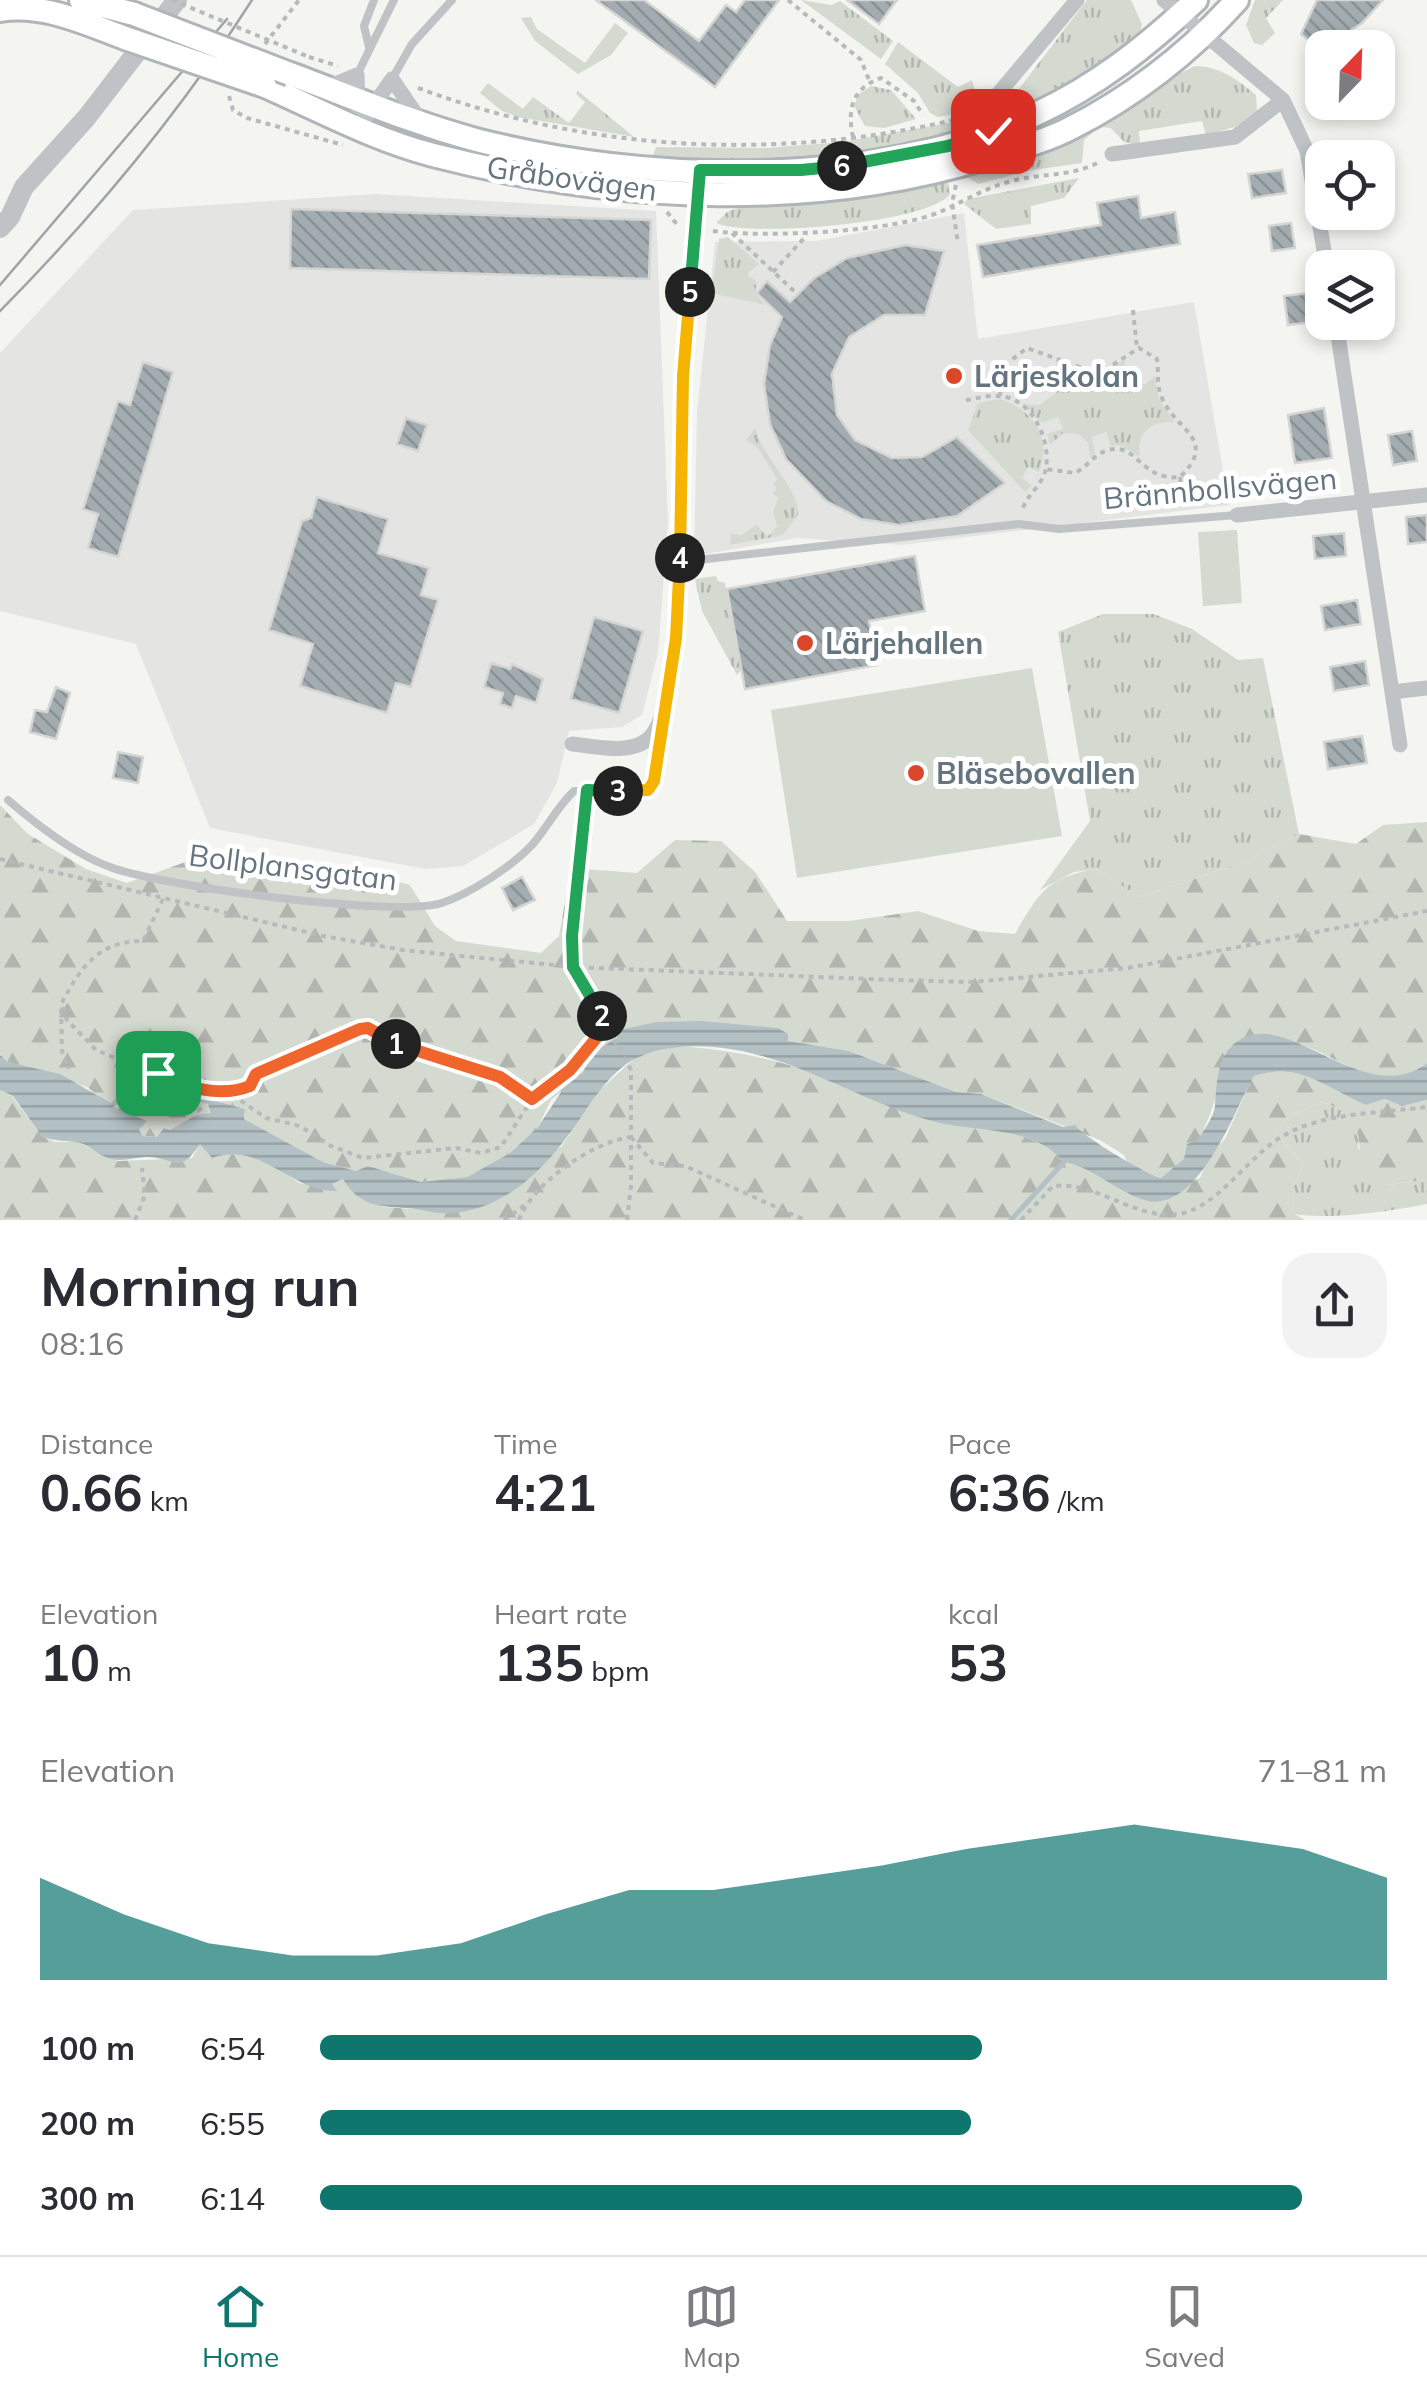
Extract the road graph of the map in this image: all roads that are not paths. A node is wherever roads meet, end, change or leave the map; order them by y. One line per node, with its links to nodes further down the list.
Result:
1 (81, 0): 14 (main road, Gråbovägen, bridge)
2 (175, 0): 22 (street)
3 (374, 0): 11 (lane)
4 (394, 0): 11 (lane)
5 (452, 0): 13 (lane)
6 (1077, 0): 15 (street)
7 (1238, 0): 10 (main road, Gråbovägen)
8 (1181, 5): 10 (street); 21 (main road, Gråbovägen)
9 (0, 10): 19 (main road, Gråbovägen, bridge)
10 (1206, 34): 16 (street); 23 (main road, Gråbovägen)
11 (369, 47): 12 (lane)
12 (359, 71): 14 (street); 17 (street)
13 (392, 79): 17 (street); 18 (street)
14 (326, 88): 17 (main road, Gråbovägen)
15 (998, 94)
16 (1283, 100): 20 (street); 26 (street)
17 (366, 102): 18 (main road, Gråbovägen); 19 (street)
18 (420, 120): 21 (main road, Gråbovägen)
19 (359, 126): 23 (main road, Gråbovägen)
20 (1112, 154)
21 (700, 170): 23 (street)
22 (24, 187): 24 (street); 25 (street)
23 (698, 194): 31 (street)
24 (0, 198)
25 (0, 228)
26 (1324, 250)
27 (1339, 340): 29 (street)
28 (1427, 496): 29 (street, Brännbollsvägen)
29 (1366, 502): 30 (street, Brännbollsvägen); 33 (street)
30 (1237, 515): 31 (lane, Brännbollsvägen)
31 (680, 562): 34 (street)
32 (1427, 688): 33 (street)
33 (1392, 692): 36 (street)
34 (664, 712): 35 (street); 37 (lane, Bollplansgatan)
35 (572, 744)
36 (1400, 746)
37 (8, 800)

